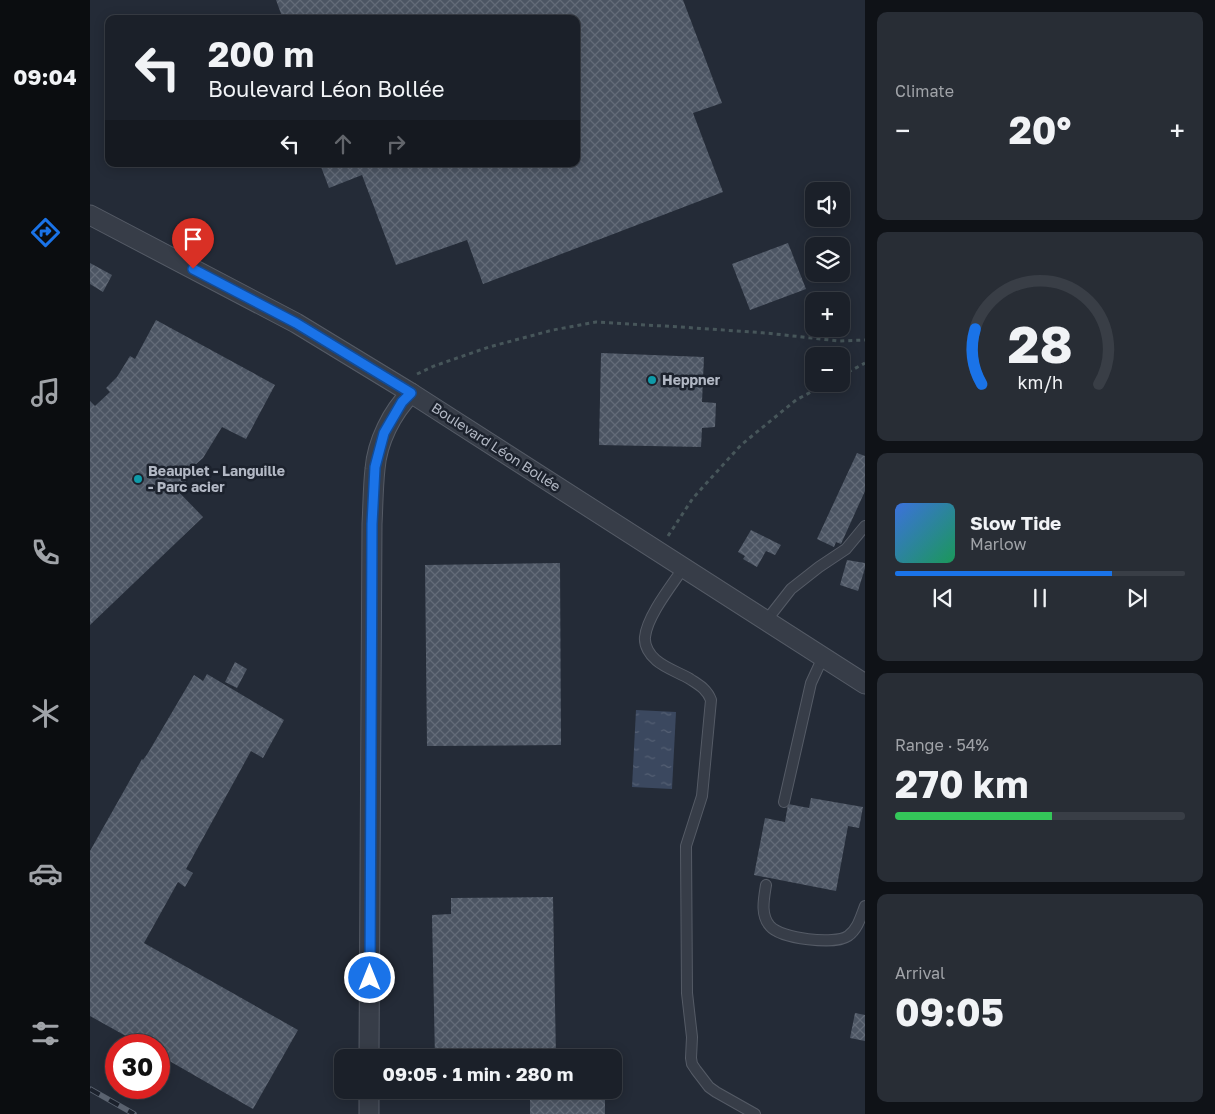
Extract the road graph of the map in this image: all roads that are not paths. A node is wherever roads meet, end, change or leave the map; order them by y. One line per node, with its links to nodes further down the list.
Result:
1 (90, 215): 2 (street, Boulevard Léon Bollée)
2 (404, 388): 4 (street, Boulevard Léon Bollée); 11 (street)
3 (865, 526): 5 (lane)
4 (684, 567): 5 (street, Boulevard Léon Bollée); 14 (lane)
5 (766, 621): 6 (street, Boulevard Léon Bollée)
6 (823, 657): 7 (street, Boulevard Léon Bollée); 8 (lane)
7 (865, 684)
8 (784, 802)
9 (766, 885): 10 (lane)
10 (865, 906)
11 (369, 1049)
12 (369, 1099): 13 (street)
13 (369, 1114)
14 (755, 1114)

